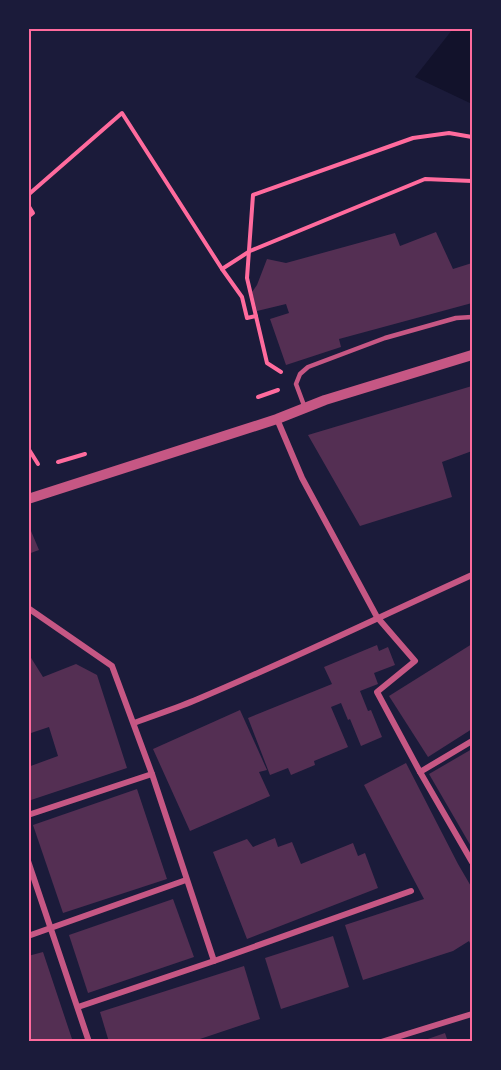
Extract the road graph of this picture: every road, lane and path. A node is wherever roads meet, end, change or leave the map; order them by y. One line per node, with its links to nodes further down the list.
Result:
1 (472, 137): 6 (path)
2 (472, 181): 6 (path)
3 (28, 195): 7 (path)
4 (28, 205): 5 (path)
5 (28, 217)
6 (250, 251): 7 (path); 8 (path)
7 (222, 269): 8 (path)
8 (256, 316): 11 (path)
9 (472, 317): 11 (lane)
10 (472, 355): 12 (street)
11 (296, 384): 12 (lane)
12 (305, 408): 13 (street)
13 (277, 419): 18 (street); 21 (street)
14 (28, 448): 17 (path)
15 (94, 452): 16 (path)
16 (58, 462)
17 (38, 464)
18 (28, 499)
19 (472, 575): 21 (street)
20 (28, 608): 22 (street)
21 (377, 617): 22 (street); 24 (street)
22 (134, 723): 25 (street)
23 (472, 741): 24 (street)
24 (420, 771): 28 (street)
25 (152, 774): 26 (street); 29 (street)
26 (28, 816)
27 (28, 861): 31 (street)
28 (472, 862)
29 (186, 880): 31 (street); 33 (street)
30 (411, 891): 33 (street)
31 (51, 928): 32 (street); 34 (street)
32 (28, 936)
33 (214, 961): 34 (street)
34 (78, 1007): 36 (street)
35 (472, 1014): 37 (street)
36 (89, 1041)
37 (381, 1041)

